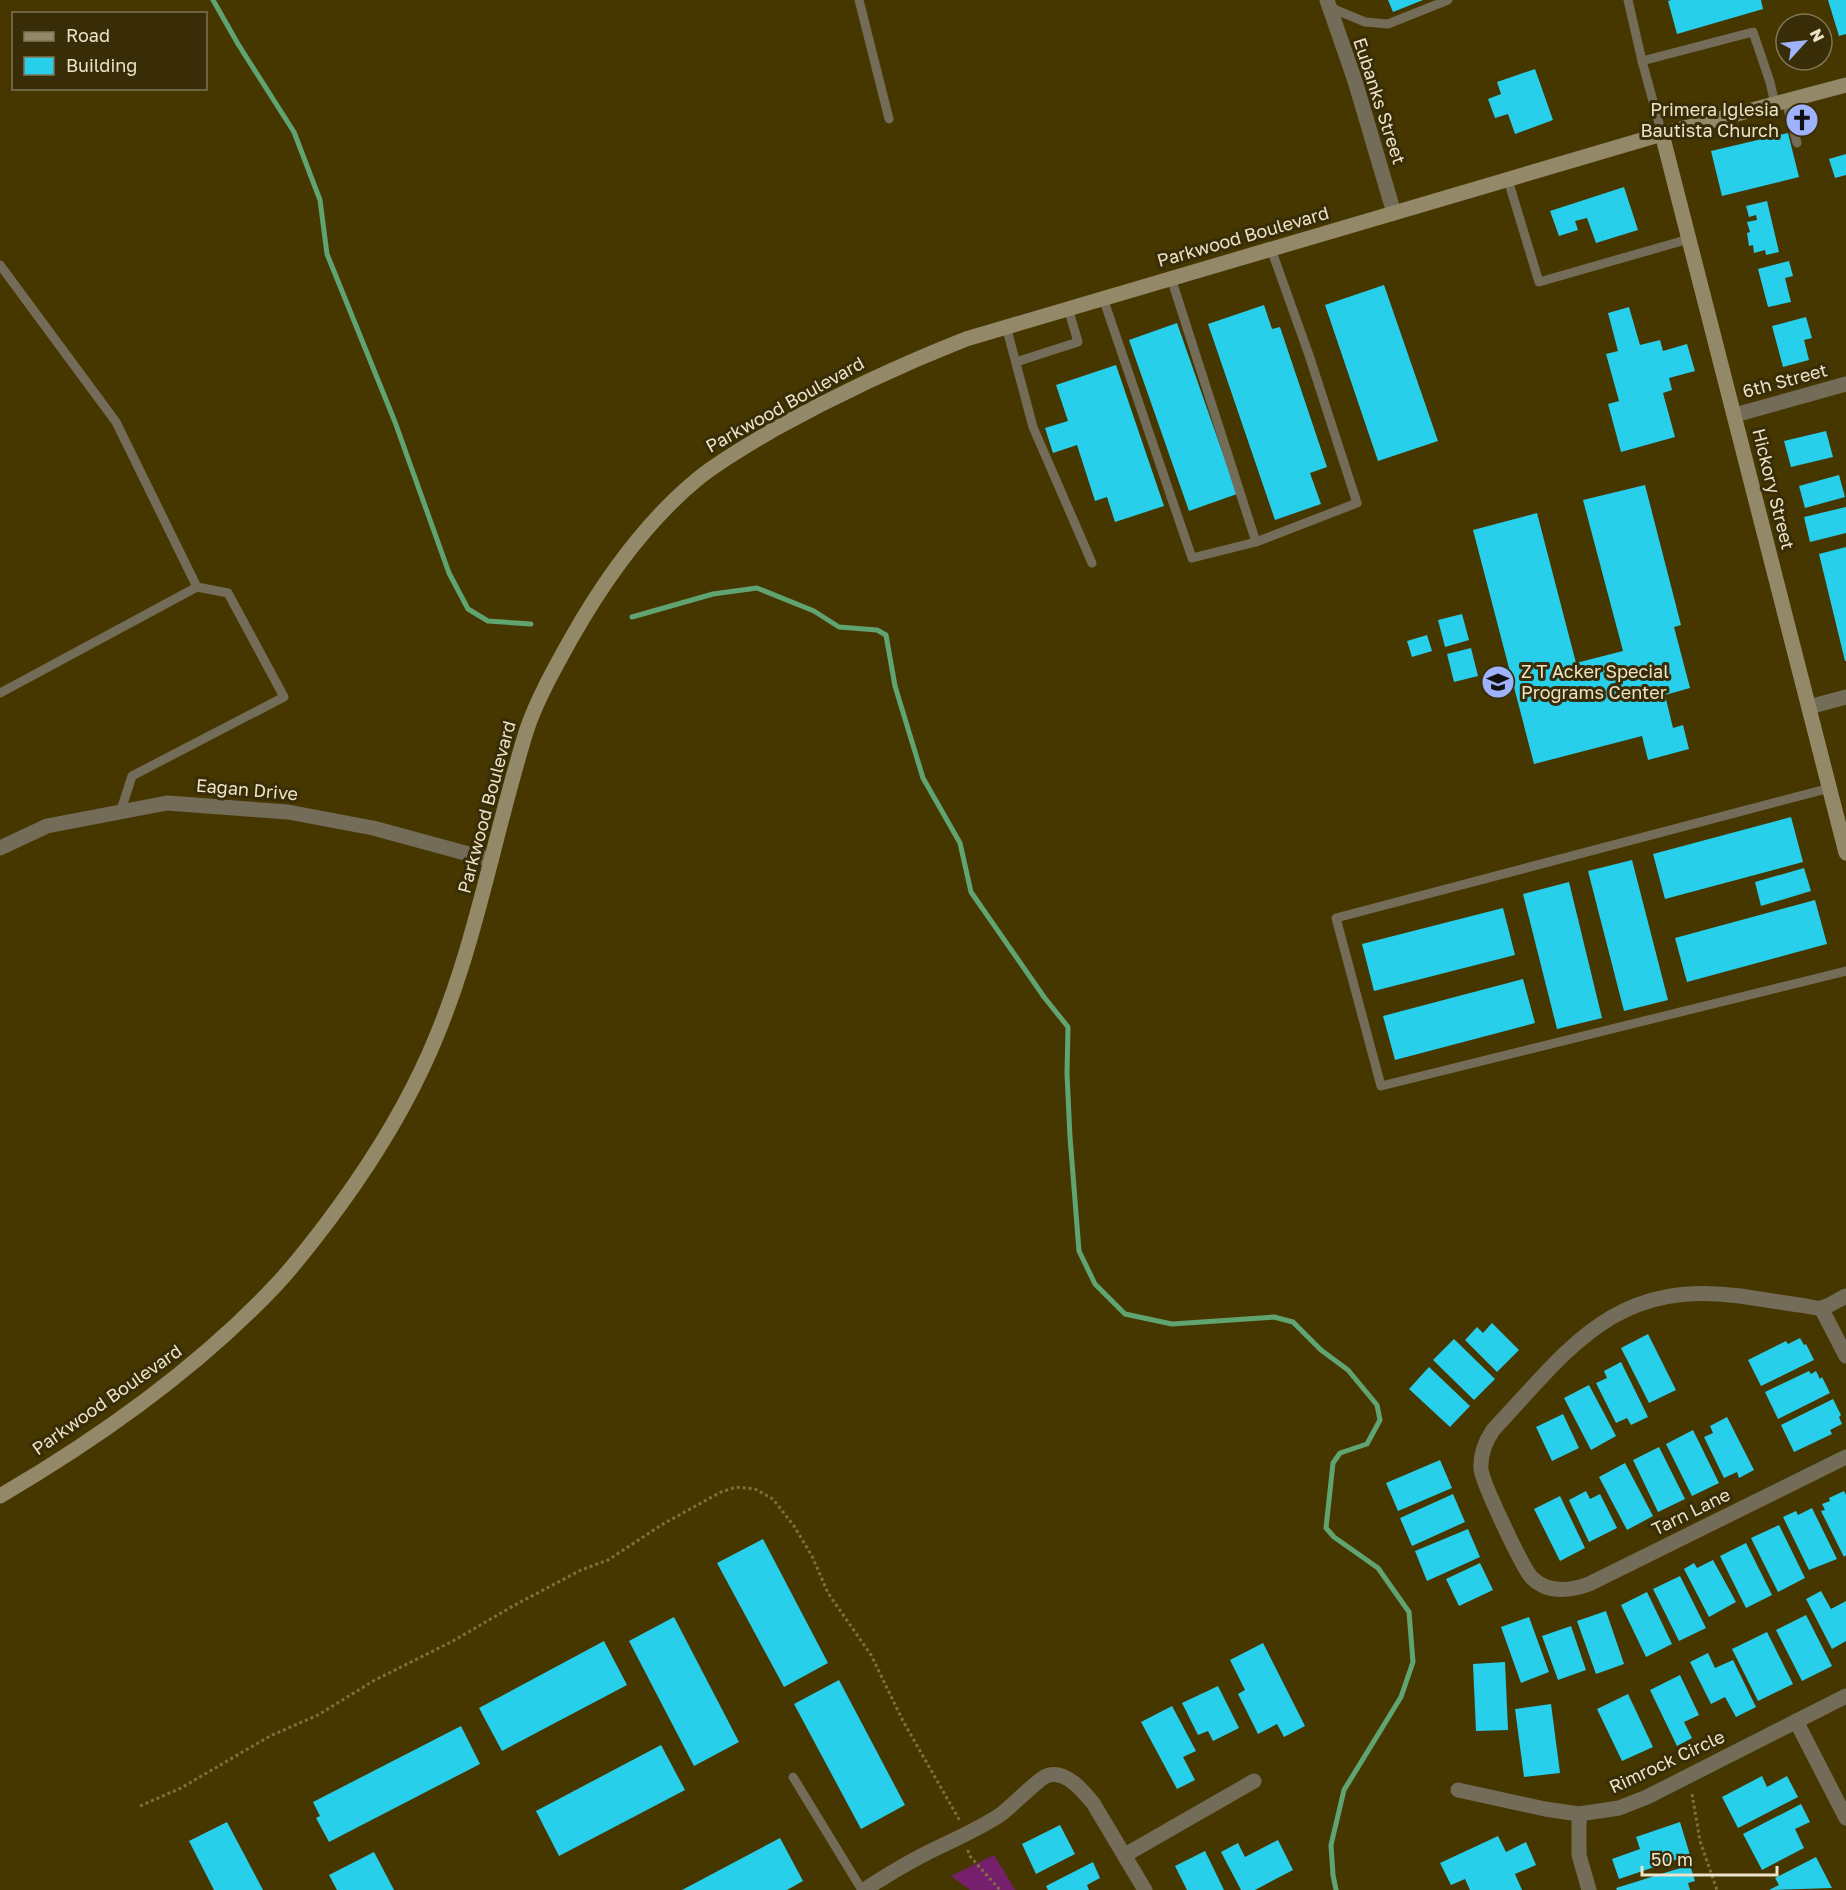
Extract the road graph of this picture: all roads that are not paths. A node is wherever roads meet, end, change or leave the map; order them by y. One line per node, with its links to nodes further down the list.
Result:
1 (859, 0): 8 (lane)
2 (1448, 0): 4 (lane)
3 (1628, 0): 5 (lane)
4 (1328, 4): 12 (street, Eubanks Street)
5 (1642, 61): 7 (lane); 9 (lane)
6 (1846, 85): 7 (main road, Parkwood Boulevard)
7 (1780, 102): 9 (main road, Parkwood Boulevard); 10 (lane)
8 (889, 119)
9 (1662, 134): 11 (main road, Parkwood Boulevard); 13 (main road, Hickory Street)
10 (1797, 143)
11 (1508, 180): 12 (main road, Parkwood Boulevard); 13 (lane)
12 (1394, 213): 14 (main road, Parkwood Boulevard)
13 (1689, 239): 22 (main road, Hickory Street)
14 (1271, 249): 16 (main road, Parkwood Boulevard); 23 (lane)
15 (0, 265): 25 (lane)
16 (1171, 278): 17 (main road, Parkwood Boulevard); 23 (lane)
17 (1103, 298): 18 (main road, Parkwood Boulevard); 23 (lane)
18 (1068, 308): 19 (main road, Parkwood Boulevard); 20 (lane)
19 (1006, 326): 20 (lane); 33 (main road, Parkwood Boulevard)
20 (1016, 362): 24 (lane)
21 (1846, 384): 22 (street, 6th Street)
22 (1734, 415): 28 (main road, Hickory Street)
23 (1256, 542)
24 (1092, 563)
25 (197, 587): 26 (lane); 30 (lane)
26 (0, 693)
27 (1846, 697): 28 (street)
28 (1809, 707): 29 (main road, Hickory Street)
29 (1830, 788): 32 (main road, Hickory Street); 34 (lane)
30 (120, 813): 31 (street, Eagan Drive); 33 (street, Eagan Drive)
31 (0, 848)
32 (1846, 852)
33 (491, 860): 40 (main road, Parkwood Boulevard)
34 (1846, 971)
35 (1846, 1296): 36 (street)
36 (1821, 1308): 37 (street); 38 (street); 39 (street, Tarn Lane)
37 (1846, 1329)
38 (1846, 1356)
39 (1846, 1457)
40 (0, 1496)
41 (1846, 1696): 42 (street, Rimrock Circle)
42 (1796, 1721): 46 (street, Rimrock Circle); 47 (street)
43 (793, 1777): 49 (lane)
44 (1254, 1781): 48 (street)
45 (1458, 1790): 46 (street, Rimrock Circle)
46 (1579, 1814): 51 (street)
47 (1846, 1818)
48 (1125, 1855): 49 (street); 50 (street)
49 (863, 1890)
50 (1145, 1890)
51 (1589, 1890)

